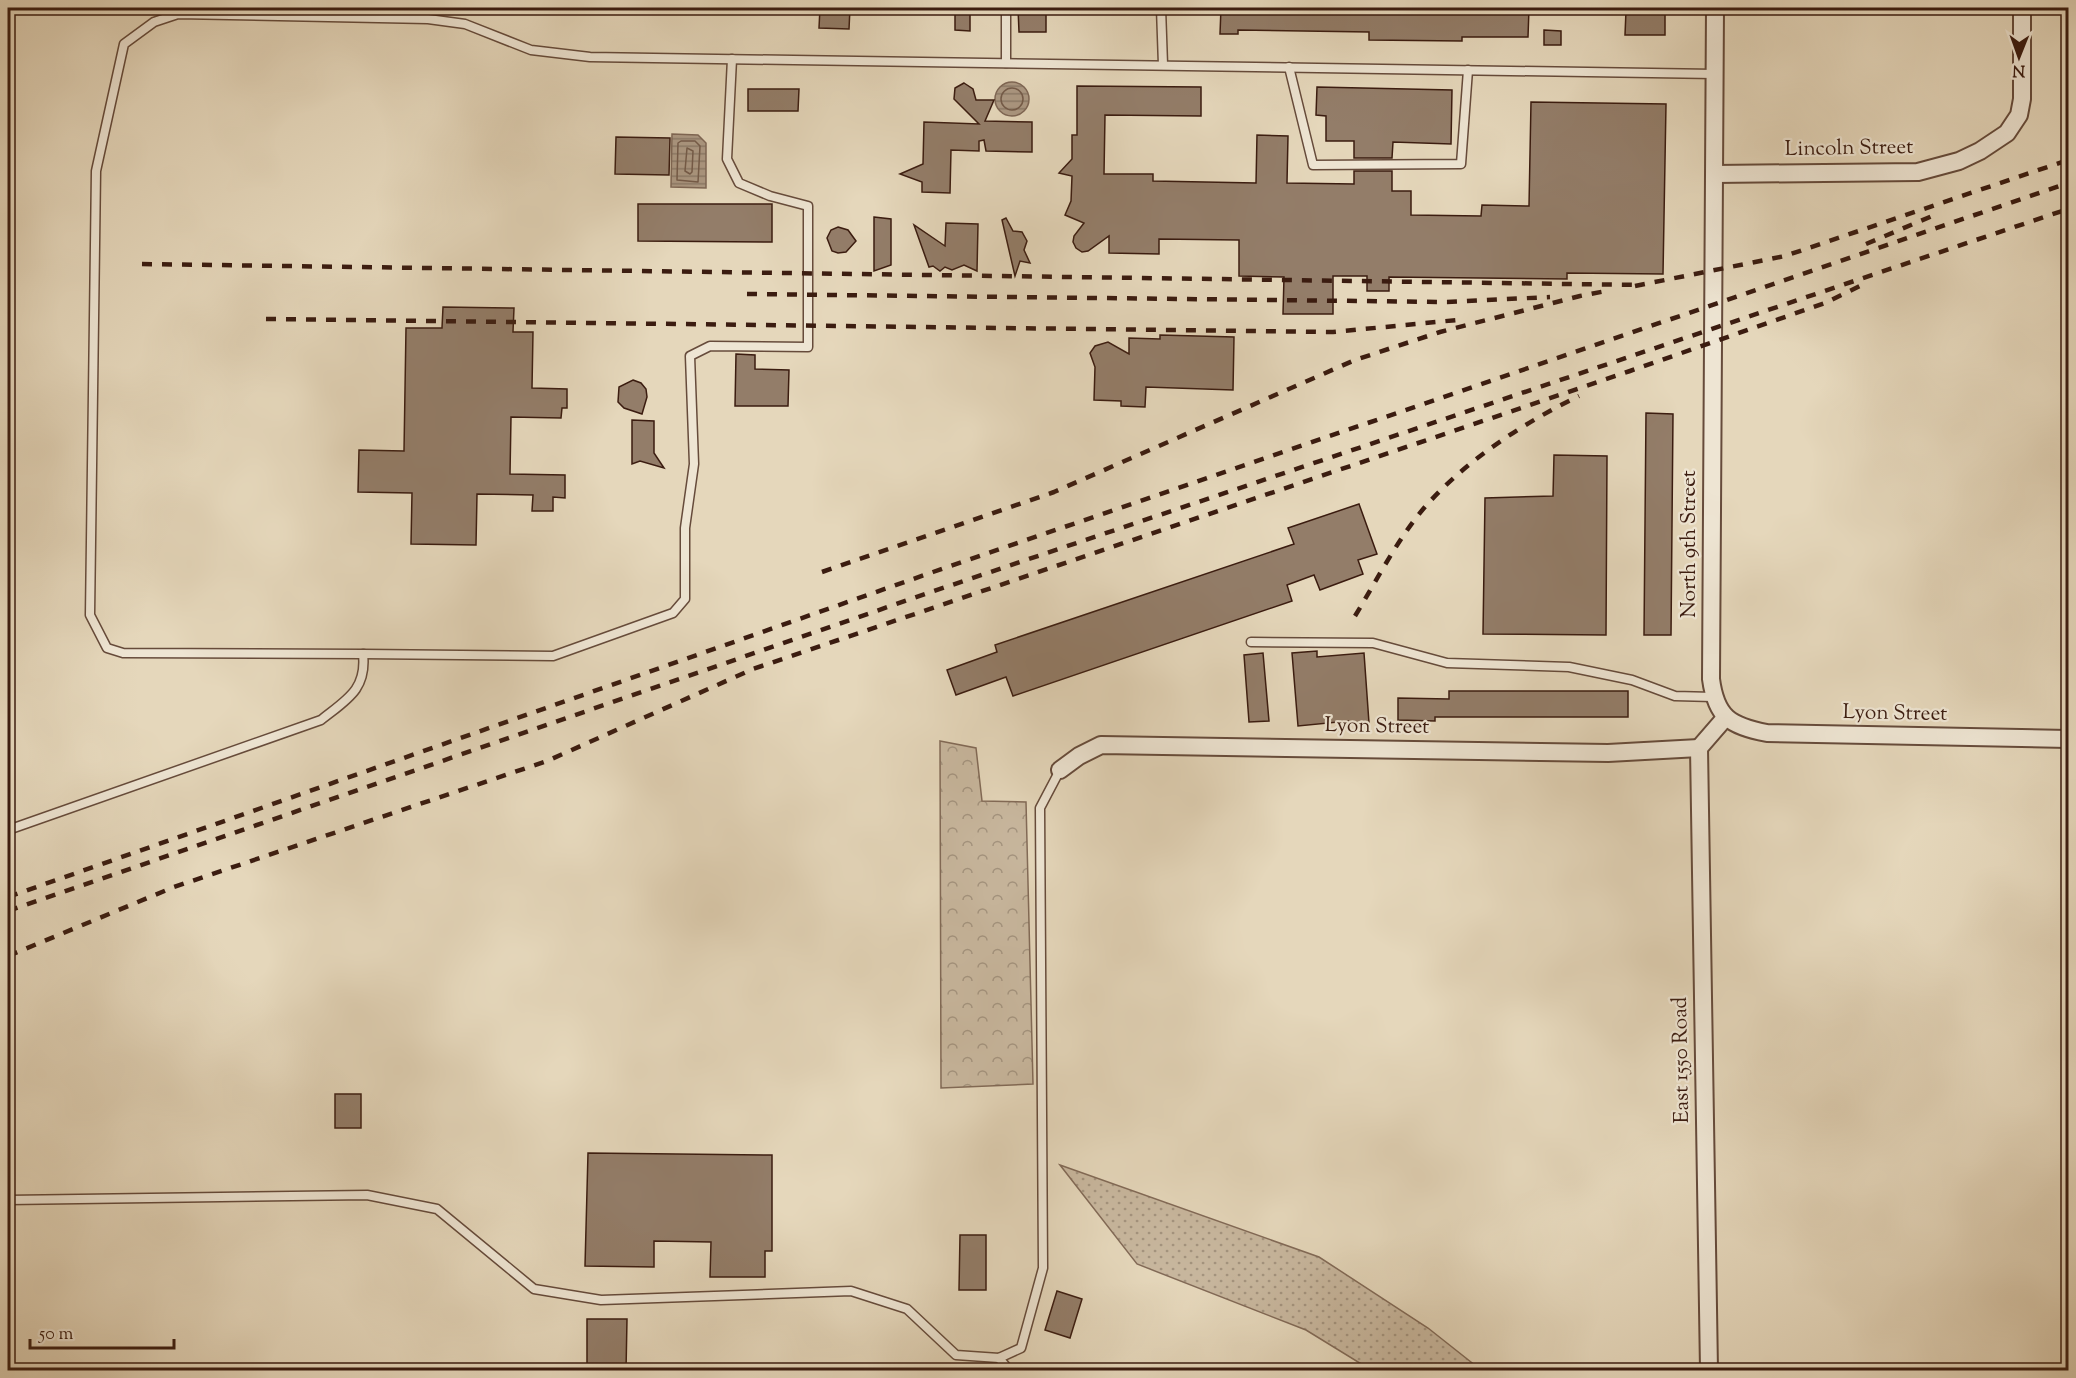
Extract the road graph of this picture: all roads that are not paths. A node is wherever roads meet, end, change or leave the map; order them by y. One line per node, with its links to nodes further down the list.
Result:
1 (1006, 8): 6 (lane)
2 (1161, 8): 7 (lane)
3 (1715, 8): 10 (street, North 9th Street)
4 (2022, 8): 11 (street, Lincoln Street)
5 (732, 59): 6 (lane); 13 (lane); 13 (lane)
6 (1006, 63): 7 (lane)
7 (1163, 66): 8 (lane)
8 (1289, 67): 9 (lane); 9 (lane)
9 (1468, 70): 10 (lane)
10 (1715, 74): 11 (street, North 9th Street)
11 (1715, 174): 14 (street, North 9th Street)
12 (1251, 642): 14 (lane)
13 (363, 654): 19 (lane)
14 (1713, 697): 15 (street, North 9th Street)
15 (1725, 718): 16 (street, Lyon Street); 17 (street)
16 (2068, 738)
17 (1699, 748): 18 (street, Lyon Street); 23 (street, East 1550 Road)
18 (1060, 770): 21 (lane)
19 (8, 830)
20 (8, 1200): 21 (lane)
21 (999, 1358): 22 (lane)
22 (1009, 1371)
23 (1709, 1371)

